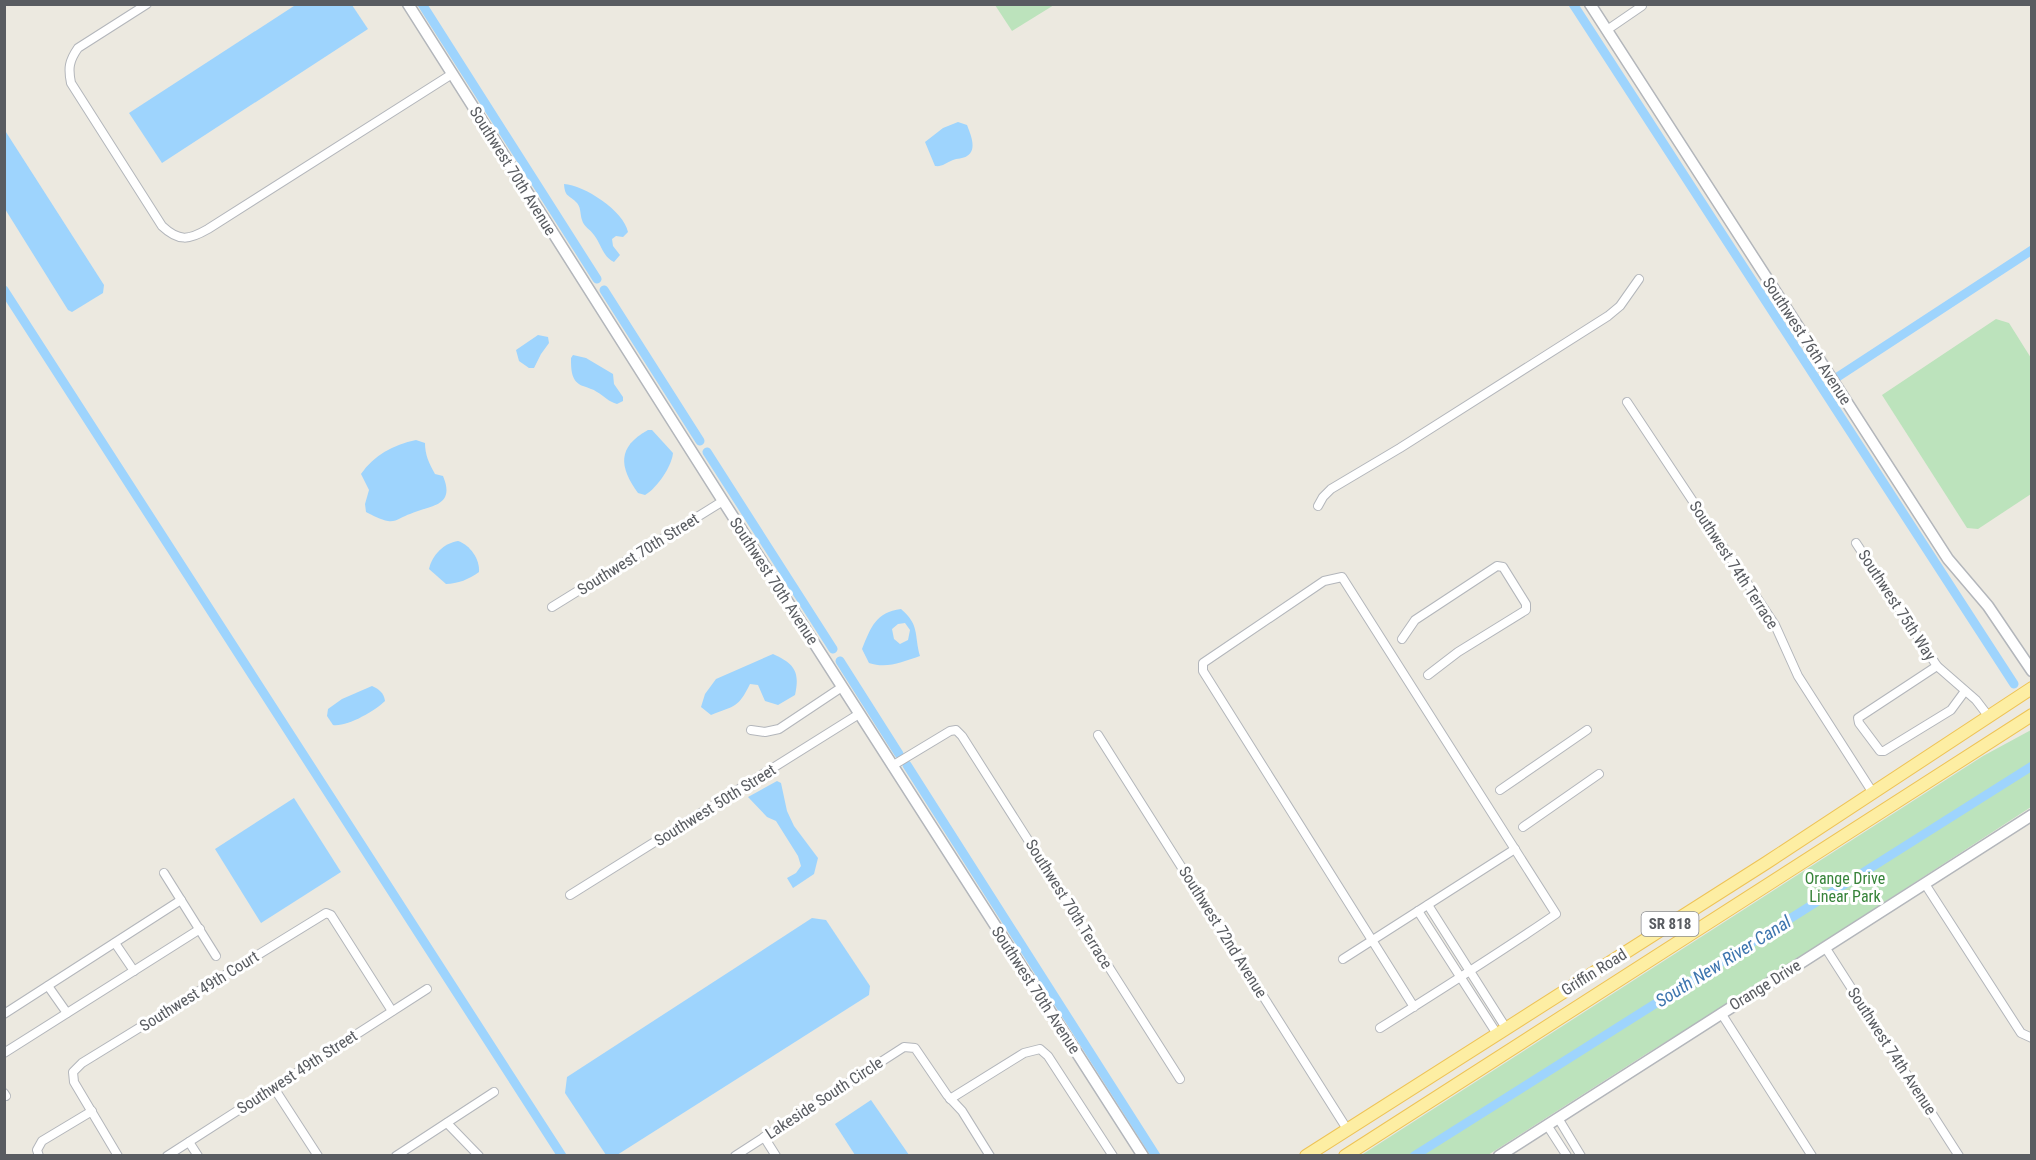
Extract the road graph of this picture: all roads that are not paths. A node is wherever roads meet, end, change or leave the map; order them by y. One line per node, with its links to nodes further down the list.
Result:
1 (147, 4): 6 (street)
2 (408, 4): 6 (street, Southwest 70th Avenue)
3 (1590, 4): 5 (street, Southwest 76th Avenue)
4 (1642, 4): 5 (street)
5 (1607, 30): 15 (street, Southwest 76th Avenue)
6 (452, 74): 9 (street, Southwest 70th Avenue)
7 (1639, 279): 10 (street)
8 (1627, 402): 30 (street, Southwest 74th Terrace)
9 (723, 501): 12 (street, Southwest 70th Street); 17 (street, Southwest 70th Avenue)
10 (1318, 506)
11 (1856, 543): 14 (street, Southwest 75th Way)
12 (552, 607)
13 (1402, 639): 16 (street)
14 (1937, 666): 19 (street, Southwest 75th Way); 19 (street)
15 (2031, 671)
16 (1428, 675)
17 (842, 687): 20 (street, Southwest 70th Avenue); 23 (street)
18 (2031, 688): 22 (main road, Griffin Road / SR 818)
19 (1965, 691): 22 (street, Southwest 75th Way)
20 (859, 714): 26 (street, Southwest 70th Avenue); 38 (street, Southwest 50th Street)
21 (2031, 715): 31 (main road, Griffin Road / SR 818)
22 (1989, 717): 28 (main road, Griffin Road / SR 818)
23 (751, 730)
24 (1587, 730): 29 (street)
25 (1098, 735): 70 (street, Southwest 72nd Avenue)
26 (892, 766): 62 (street, Southwest 70th Terrace); 84 (street, Southwest 70th Avenue)
27 (1599, 774): 34 (street)
28 (1896, 778): 30 (main road, Griffin Road / SR 818); 31 (main road)
29 (1500, 790)
30 (1873, 794): 33 (main road); 59 (main road, Griffin Road / SR 818)
31 (1893, 804): 33 (main road, Griffin Road / SR 818)
32 (2031, 815): 37 (street, Orange Drive)
33 (1864, 824): 86 (main road, Griffin Road / SR 818)
34 (1523, 827)
35 (1515, 849): 40 (street); 43 (street); 49 (street)
36 (164, 873): 39 (street)
37 (1925, 884): 45 (street, Orange Drive); 60 (street)
38 (570, 895)
39 (181, 900): 42 (street); 44 (street)
40 (1428, 905): 41 (street); 49 (street)
41 (1418, 911): 43 (street); 50 (street)
42 (200, 929): 46 (street); 48 (street)
43 (1372, 940): 47 (street); 53 (street)
44 (115, 943): 48 (street); 51 (street)
45 (1825, 947): 57 (street, Orange Drive); 91 (street, Southwest 74th Avenue)
46 (216, 956)
47 (1343, 959)
48 (134, 971): 55 (street)
49 (1470, 971): 50 (street); 59 (street)
50 (1460, 978): 53 (street); 59 (street)
51 (48, 986): 55 (street); 56 (street)
52 (427, 989): 54 (street, Southwest 49th Street)
53 (1414, 1007): 58 (street)
54 (392, 1011): 63 (street, Southwest 49th Street); 66 (street, Southwest 49th Court)
55 (67, 1013): 61 (street)
56 (4, 1014)
57 (1721, 1014): 67 (street, Orange Drive); 90 (street)
58 (1380, 1028)
59 (1502, 1031): 70 (main road, Griffin Road / SR 818)
60 (2031, 1038)
61 (4, 1053)
62 (1180, 1079)
63 (274, 1088): 72 (street, Southwest 49th Street); 77 (street)
64 (494, 1092): 68 (street)
65 (950, 1099): 71 (street, Lakeside South Circle); 82 (street); 83 (street)
66 (92, 1111): 73 (street); 74 (street)
67 (1558, 1118): 69 (street, Orange Drive); 89 (street)
68 (447, 1123): 78 (street); 79 (street)
69 (1547, 1125): 87 (street, Orange Drive); 88 (street)
70 (1347, 1129): 85 (main road, Griffin Road / SR 818)
71 (764, 1137): 80 (street, Lakeside South Circle); 81 (street)
72 (189, 1142): 75 (street, Southwest 49th Street); 76 (street)
73 (39, 1155)
74 (118, 1155)
75 (167, 1155)
76 (198, 1155)
77 (318, 1155)
78 (396, 1155)
79 (478, 1155)
80 (735, 1155)
81 (776, 1155)
82 (990, 1155)
83 (1113, 1155)
84 (1143, 1155)
85 (1306, 1155)
86 (1345, 1155)
87 (1498, 1155)
88 (1567, 1155)
89 (1581, 1155)
90 (1812, 1155)
91 (1959, 1155)

